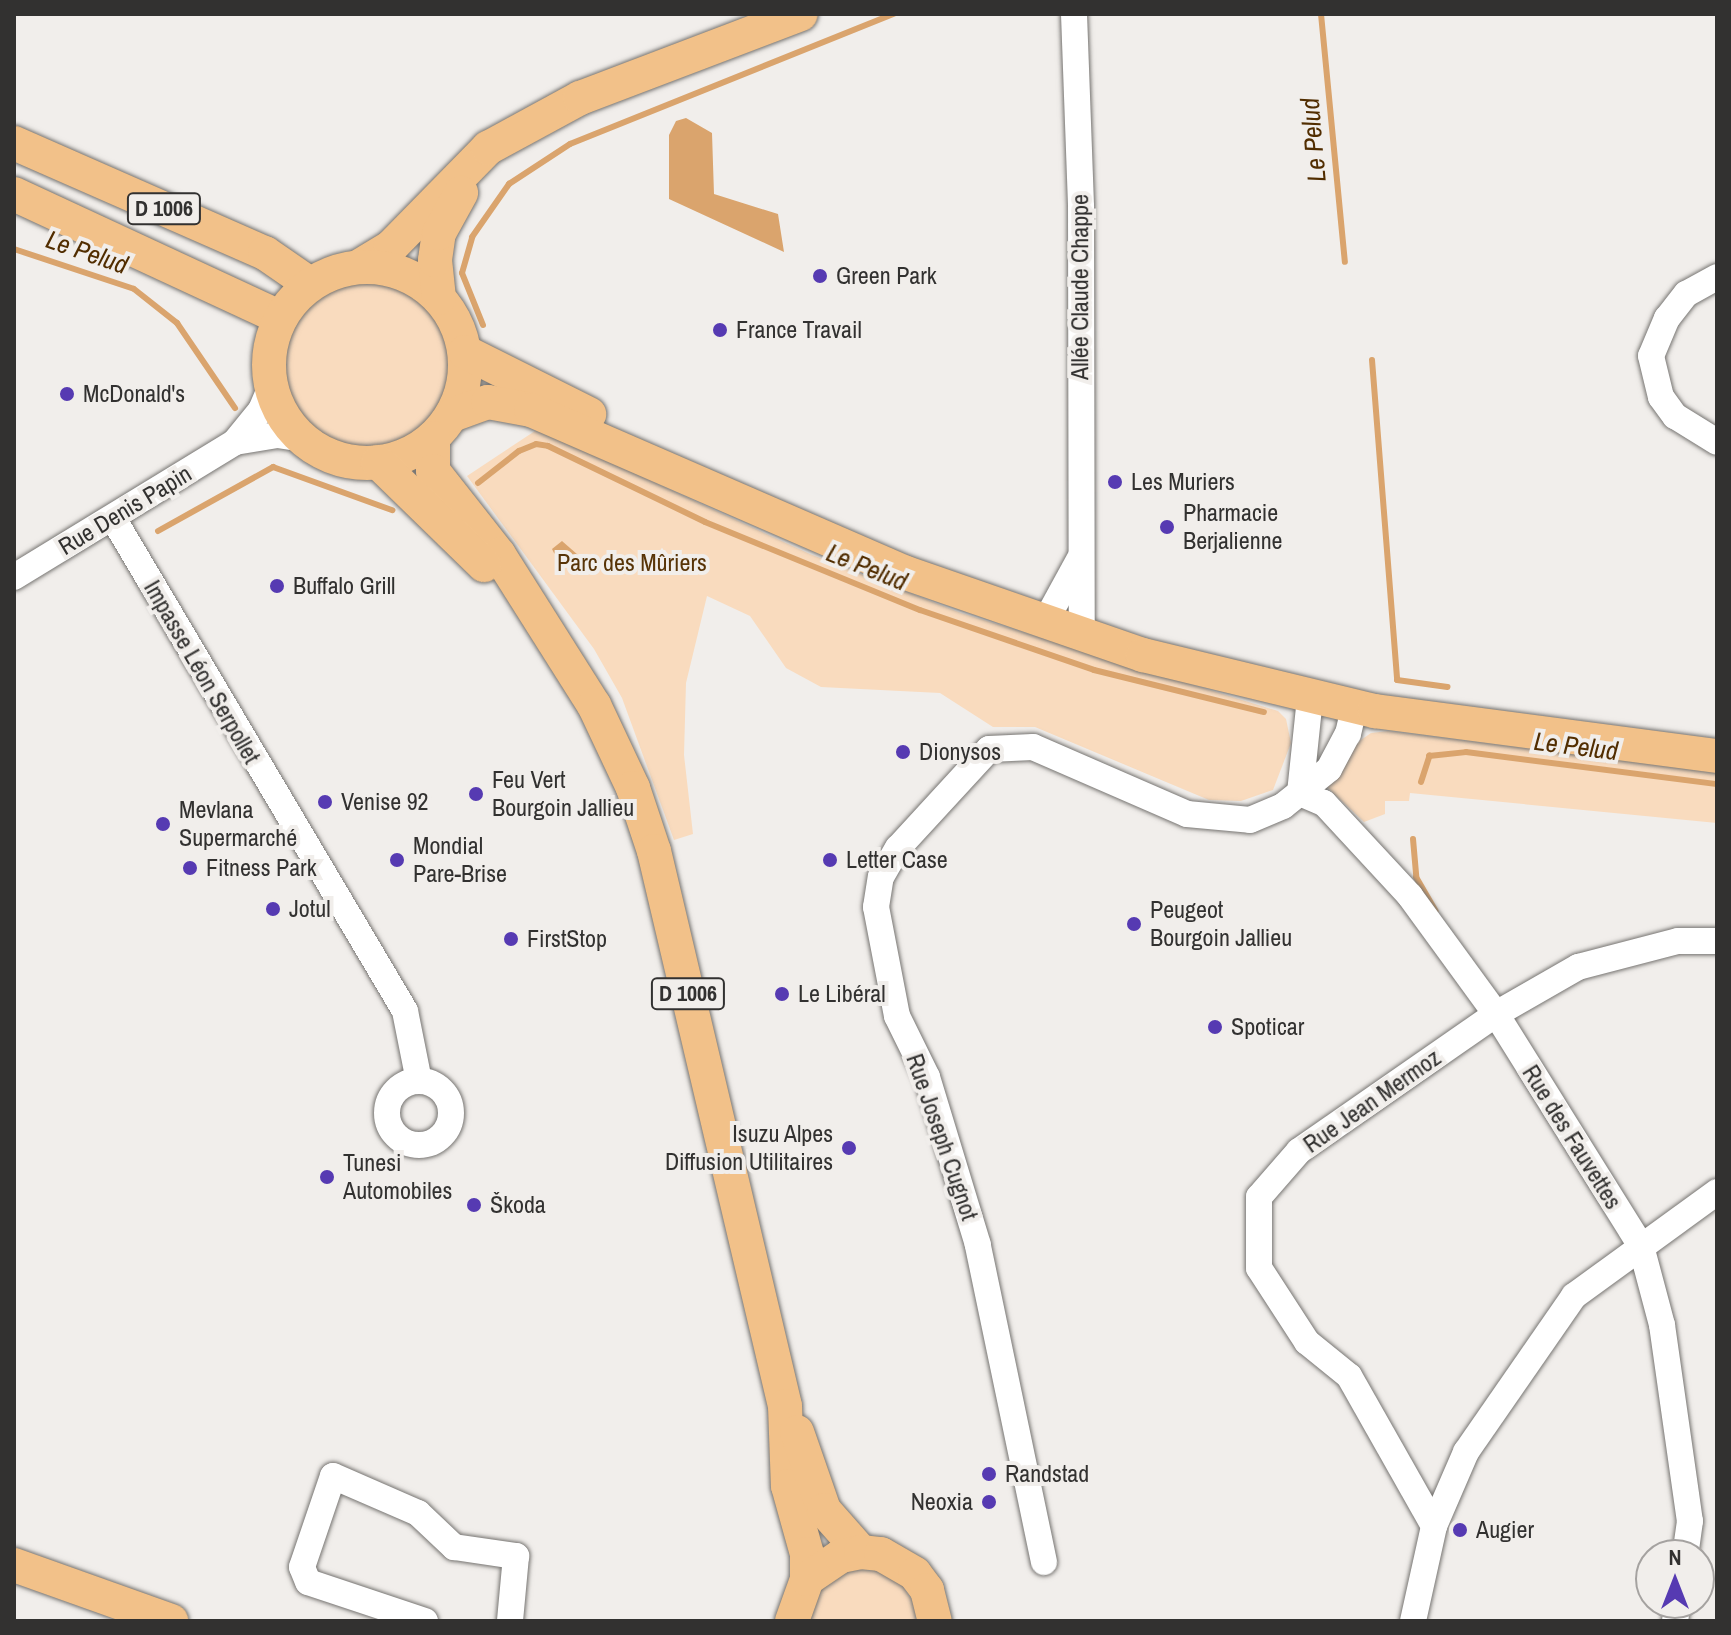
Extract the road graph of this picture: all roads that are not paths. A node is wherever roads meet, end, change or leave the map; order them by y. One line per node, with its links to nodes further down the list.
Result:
1 (801, 14): 3 (main road)
2 (1074, 14): 20 (street, Allée Claude Chappe)
3 (519, 131): 6 (main road); 9 (main road)
4 (14, 143): 8 (main road, D 1006)
5 (14, 194): 10 (main road, D 1006)
6 (358, 267): 8 (main road); 9 (main road)
7 (1717, 277): 16 (street)
8 (310, 284): 10 (main road)
9 (439, 298): 11 (main road)
10 (281, 318): 12 (main road)
11 (465, 352): 13 (main road); 17 (main road)
12 (271, 386): 14 (main road); 15 (street, Rue Denis Papin)
13 (442, 426): 17 (main road); 18 (main road); 22 (main road, D 1006)
14 (304, 439): 15 (street, Rue Denis Papin); 18 (main road)
15 (235, 442): 19 (street, Rue Denis Papin)
16 (1717, 442)
17 (652, 458): 23 (main road)
18 (378, 462): 22 (main road, D 1006)
19 (113, 518): 21 (street, Rue Denis Papin); 31 (street, Impasse Léon Serpollet)
20 (1079, 560): 23 (street, Allée Claude Chappe); 24 (street, Allée Claude Chappe)
21 (14, 577)
22 (528, 607): 34 (main road, D 1006)
23 (1045, 622): 24 (main road)
24 (1082, 636): 25 (main road)
25 (1310, 698): 26 (main road); 28 (street)
26 (1354, 707): 27 (main road); 28 (street, Rue Joseph Cugnot)
27 (1717, 756)
28 (1300, 793): 30 (street, Rue des Fauvettes); 38 (street, Rue Joseph Cugnot)
29 (1717, 941): 30 (street, Rue Jean Mermoz)
30 (1496, 1014): 33 (street, Rue des Fauvettes); 35 (street, Rue Jean Mermoz)
31 (419, 1081)
32 (1717, 1192): 33 (street)
33 (1641, 1246): 35 (street); 36 (street, Rue des Fauvettes)
34 (785, 1406): 37 (main road, D 1006); 40 (main road, D 1006)
35 (1434, 1526): 48 (street)
36 (1687, 1539)
37 (861, 1552): 40 (main road); 47 (main road)
38 (1044, 1562)
39 (14, 1565): 43 (main road)
40 (807, 1579): 46 (main road)
41 (14, 1583): 42 (main road)
42 (121, 1621)
43 (171, 1621)
44 (425, 1621): 45 (street)
45 (510, 1621)
46 (792, 1621)
47 (935, 1621)
48 (1413, 1621)

